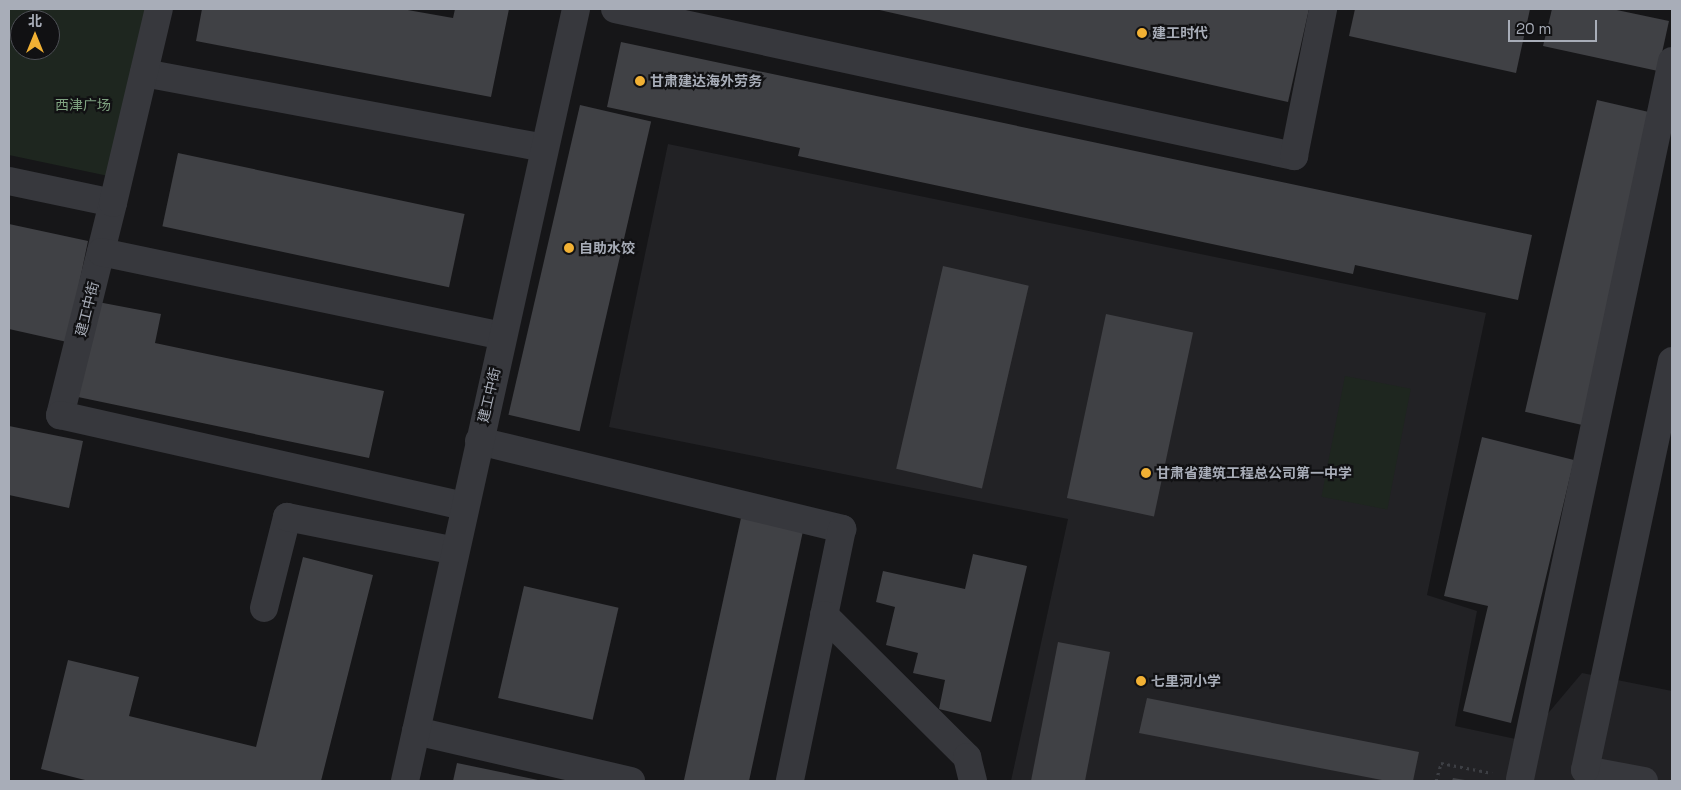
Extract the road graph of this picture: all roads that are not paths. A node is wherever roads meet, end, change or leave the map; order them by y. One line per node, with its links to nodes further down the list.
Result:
1 (158, 9): 6 (street, 建工中街)
2 (576, 9): 7 (street, 建工中街)
3 (615, 9): 4 (street)
4 (1323, 9)
5 (1672, 61): 19 (street)
6 (144, 72): 7 (street); 9 (street, 建工中街)
7 (544, 148): 11 (street, 建工中街)
8 (9, 181): 9 (street)
9 (113, 203): 10 (street, 建工中街)
10 (101, 252): 11 (street); 14 (street, 建工中街)
11 (502, 336): 13 (street, 建工中街)
12 (1671, 372): 24 (street)
13 (479, 441): 14 (street, 建工中街); 17 (street)
14 (464, 506): 15 (street, 建工中街)
15 (455, 551): 16 (street); 18 (street, 建工中街)
16 (264, 608)
17 (824, 615): 22 (street); 23 (street)
18 (416, 731): 20 (street, 建工中街); 21 (street)
19 (1520, 779)
20 (405, 781)
21 (631, 781)
22 (790, 781)
23 (973, 781)
24 (1644, 781)

